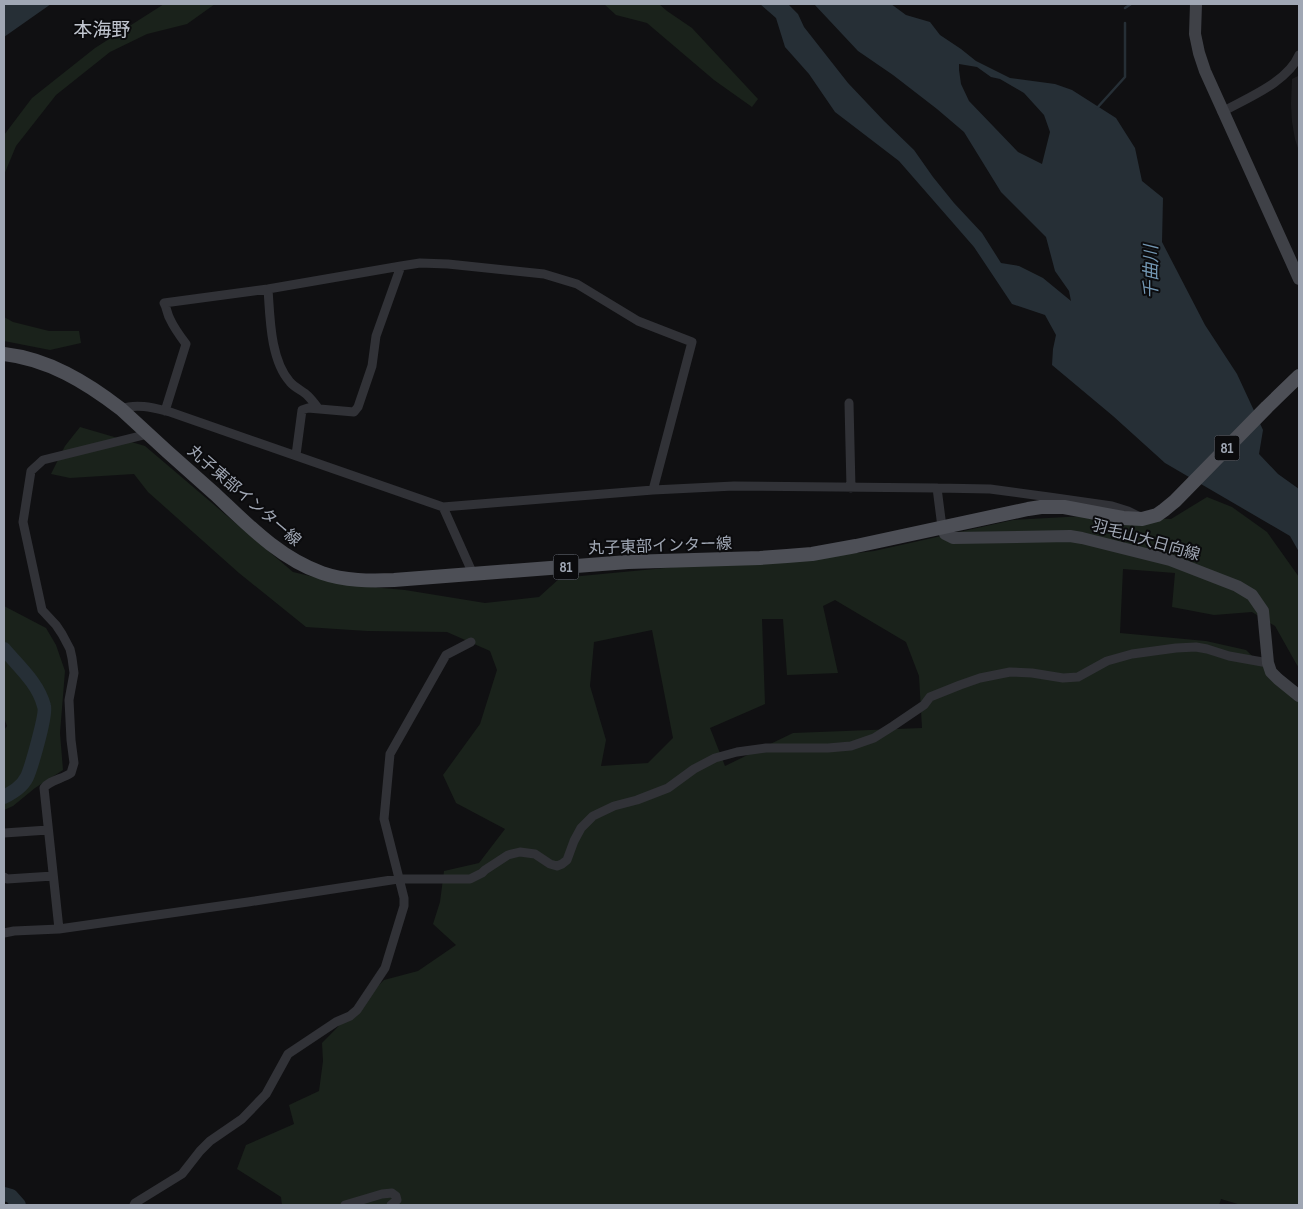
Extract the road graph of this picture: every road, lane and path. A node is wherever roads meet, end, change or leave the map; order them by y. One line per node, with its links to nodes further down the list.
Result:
1 (1196, 4): 3 (main road)
2 (1299, 55): 3 (street)
3 (1222, 112): 5 (main road)
4 (401, 266): 6 (street); 10 (street); 17 (street)
5 (1299, 279)
6 (268, 289): 10 (street); 12 (street)
7 (4, 354): 11 (main road, 丸子東部インター線 / 81)
8 (1299, 376): 19 (main road, 丸子東部インター線 / 81)
9 (849, 403): 15 (street)
10 (318, 408): 14 (street)
11 (121, 409): 12 (street); 13 (main road, 丸子東部インター線 / 81)
12 (165, 411): 14 (street)
13 (148, 434): 21 (main road, 丸子東部インター線 / 81); 25 (street)
14 (296, 456): 18 (street)
15 (850, 488): 16 (street); 17 (street)
16 (937, 488): 19 (street); 20 (street)
17 (653, 490): 18 (street)
18 (443, 507): 21 (street)
19 (1142, 519): 20 (main road, 丸子東部インター線 / 81)
20 (942, 527): 21 (main road, 丸子東部インター線 / 81); 23 (main road, 羽毛山大日向線)
21 (473, 574)
22 (470, 642): 29 (street)
23 (1268, 663): 24 (main road); 29 (street)
24 (1299, 696)
25 (48, 830): 26 (street); 27 (street)
26 (4, 833)
27 (53, 876): 28 (street); 30 (street)
28 (4, 877)
29 (398, 879): 30 (street); 32 (street)
30 (59, 929): 31 (street)
31 (4, 933)
32 (136, 1205)
33 (345, 1205): 34 (street)
34 (391, 1205)

